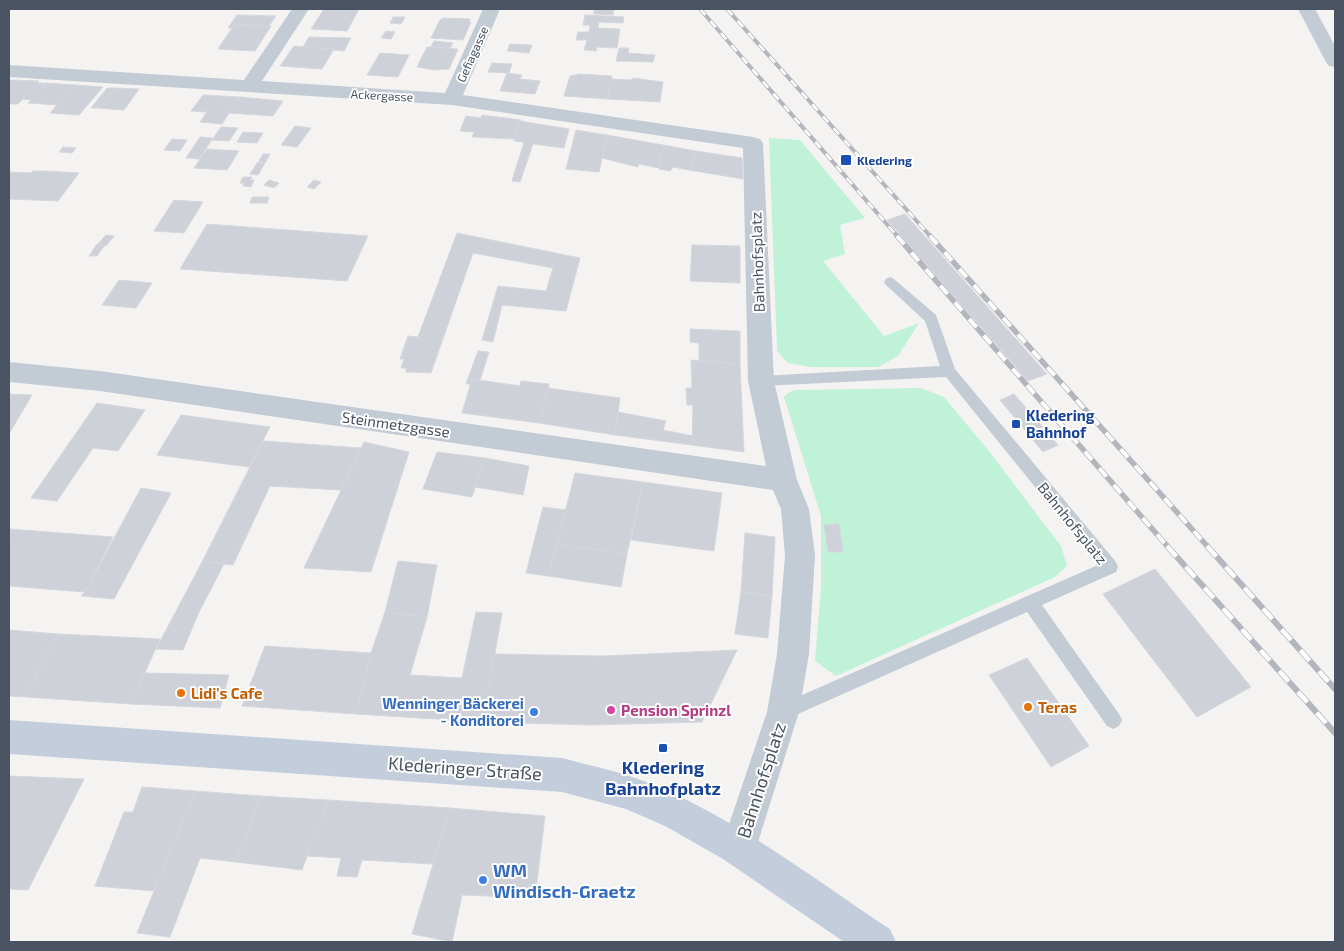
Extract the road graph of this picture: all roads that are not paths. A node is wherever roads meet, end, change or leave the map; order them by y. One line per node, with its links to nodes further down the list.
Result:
1 (300, 9): 6 (street)
2 (492, 9): 7 (street, Gefiagasse)
3 (1306, 9): 4 (street)
4 (1335, 62)
5 (9, 70): 6 (street, Ackergasse)
6 (249, 87): 7 (street, Ackergasse)
7 (452, 99): 8 (street, Ackergasse)
8 (753, 143): 12 (street, Bahnhofsplatz)
9 (890, 282): 10 (lane)
10 (949, 371): 12 (lane); 14 (lane, Bahnhofsplatz)
11 (9, 372): 13 (street, Steinmetzgasse)
12 (761, 381): 13 (street, Bahnhofsplatz)
13 (784, 480): 15 (street, Bahnhofsplatz)
14 (1030, 602): 15 (lane, Bahnhofsplatz); 16 (lane)
15 (783, 712): 18 (street, Bahnhofsplatz)
16 (1113, 720)
17 (9, 737): 18 (main road, Klederinger Straße)
18 (739, 848): 19 (main road, Klederinger Straße)
19 (877, 942)

